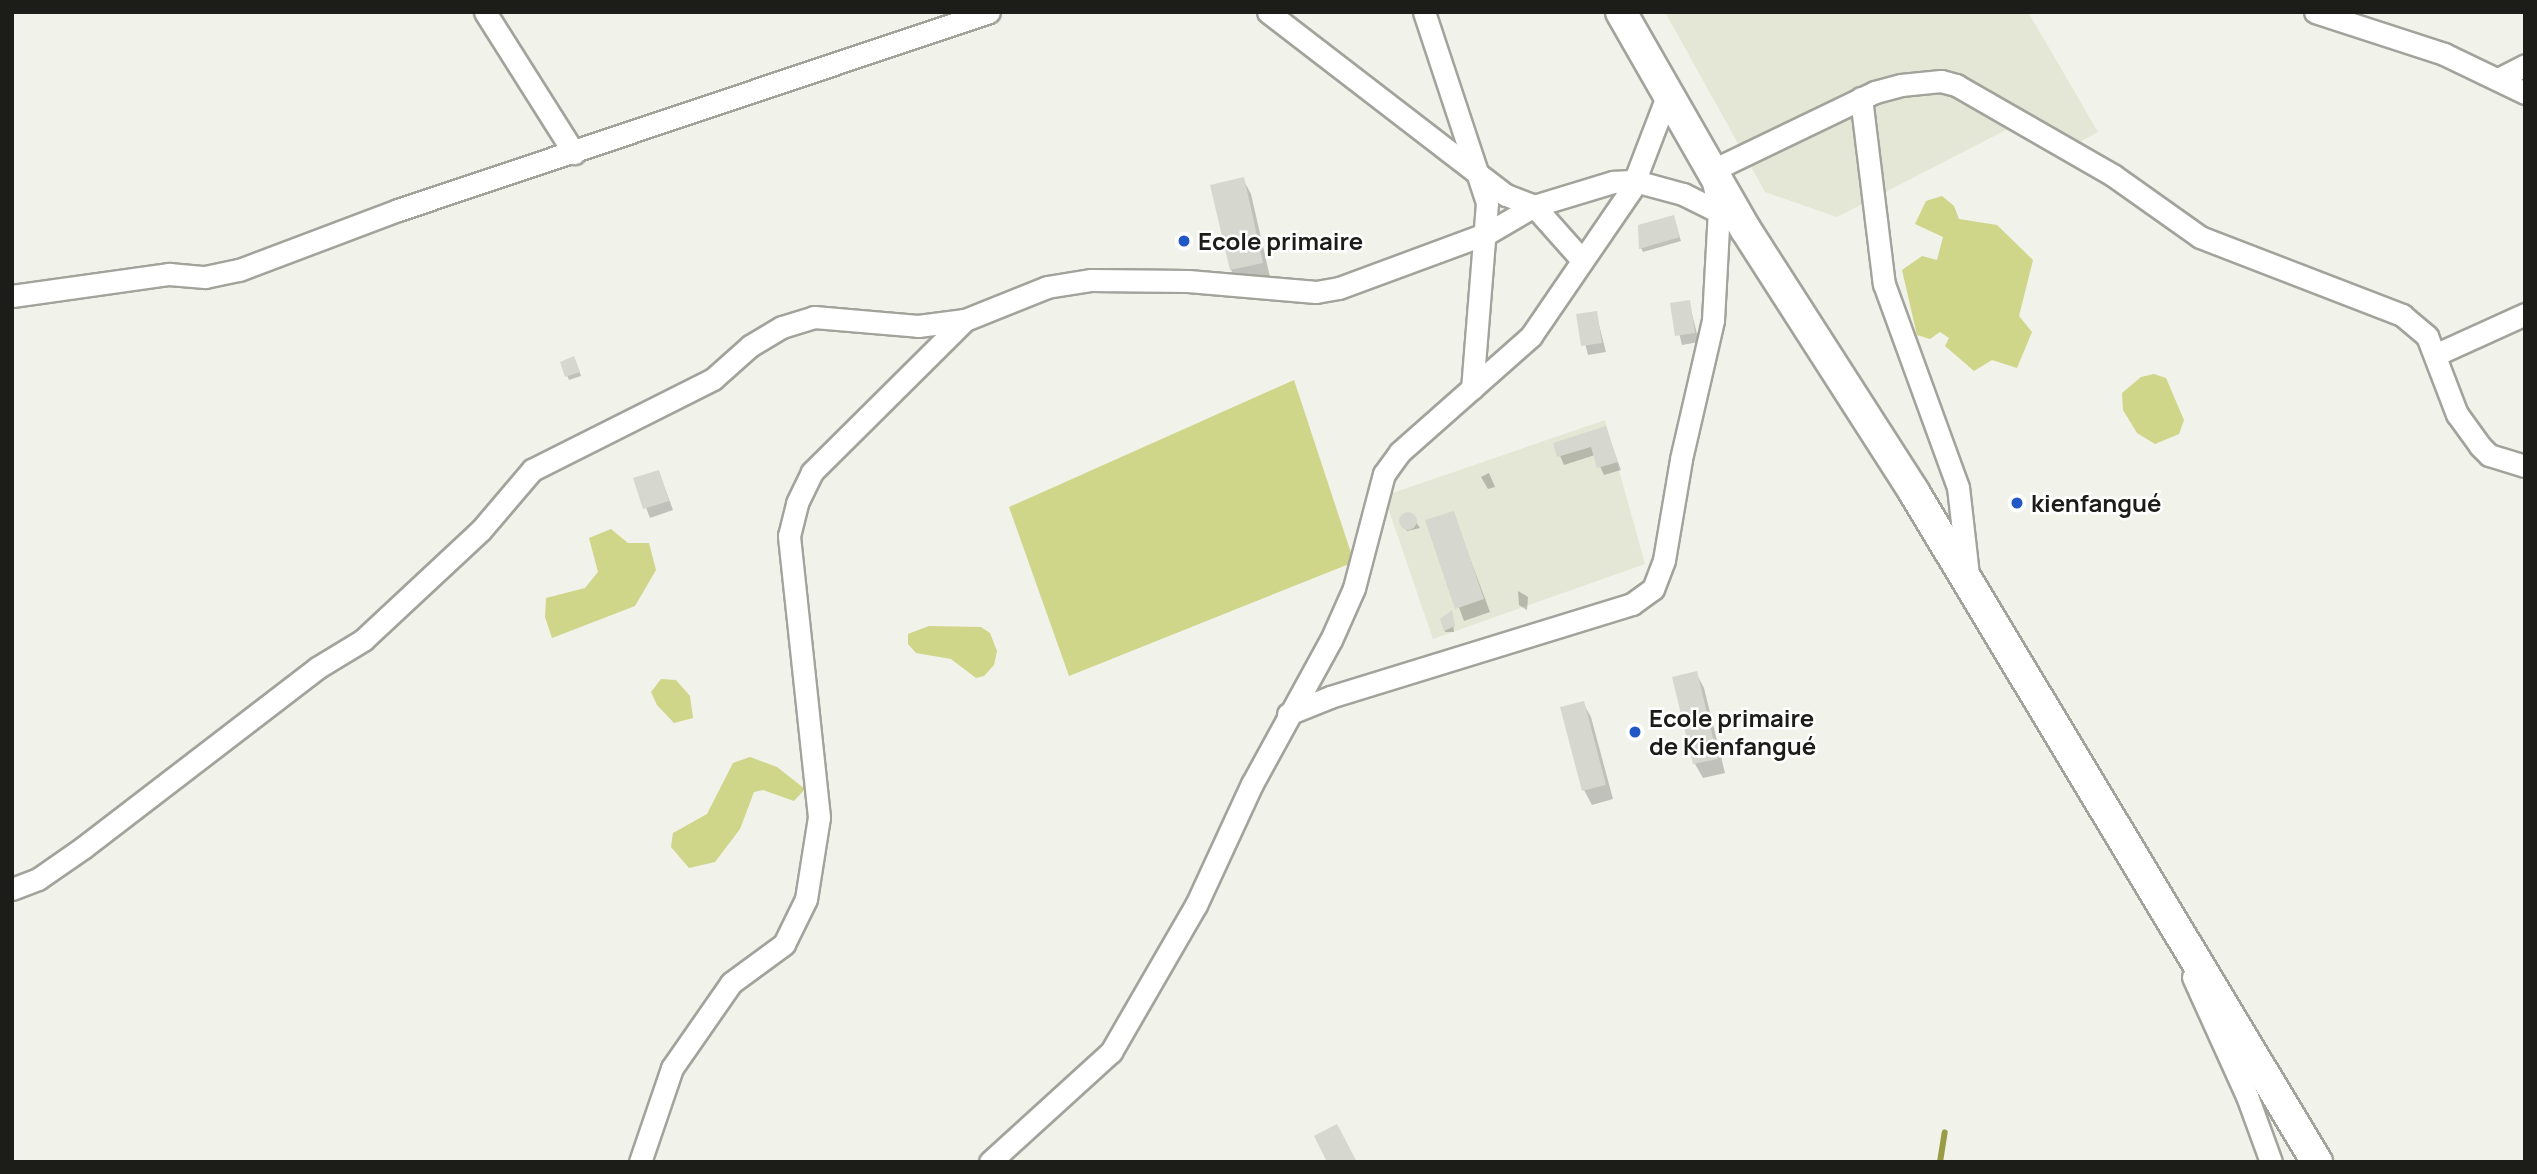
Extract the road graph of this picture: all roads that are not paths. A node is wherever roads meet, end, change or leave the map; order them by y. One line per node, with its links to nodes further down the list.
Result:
1 (485, 12): 12 (street)
2 (989, 12): 12 (street)
3 (1268, 12): 14 (street)
4 (1424, 12): 14 (street)
5 (1621, 12): 10 (main road)
6 (2315, 12): 8 (street)
7 (2525, 65): 8 (street)
8 (2500, 78): 9 (street)
9 (2525, 93)
10 (1667, 96): 13 (main road); 15 (street)
11 (1861, 98): 13 (street); 24 (street); 27 (street)
12 (574, 153): 21 (street)
13 (1711, 171): 17 (street); 18 (main road)
14 (1477, 173): 16 (street); 19 (street)
15 (1635, 181): 16 (street); 17 (street); 20 (street)
16 (1534, 206): 19 (street); 20 (street)
17 (1720, 210): 18 (street); 28 (street)
18 (1746, 230): 27 (main road)
19 (1488, 233): 23 (street); 25 (street)
20 (1581, 259): 25 (street)
21 (12, 296)
22 (2525, 314): 24 (street)
23 (965, 320): 29 (street); 31 (street)
24 (2437, 354): 26 (street)
25 (1472, 388): 28 (street)
26 (2525, 466)
27 (1968, 581): 30 (main road)
28 (1288, 714): 32 (street)
29 (12, 889)
30 (2174, 930): 33 (street); 34 (main road)
31 (640, 1162)
32 (990, 1162)
33 (2271, 1162)
34 (2317, 1162)

